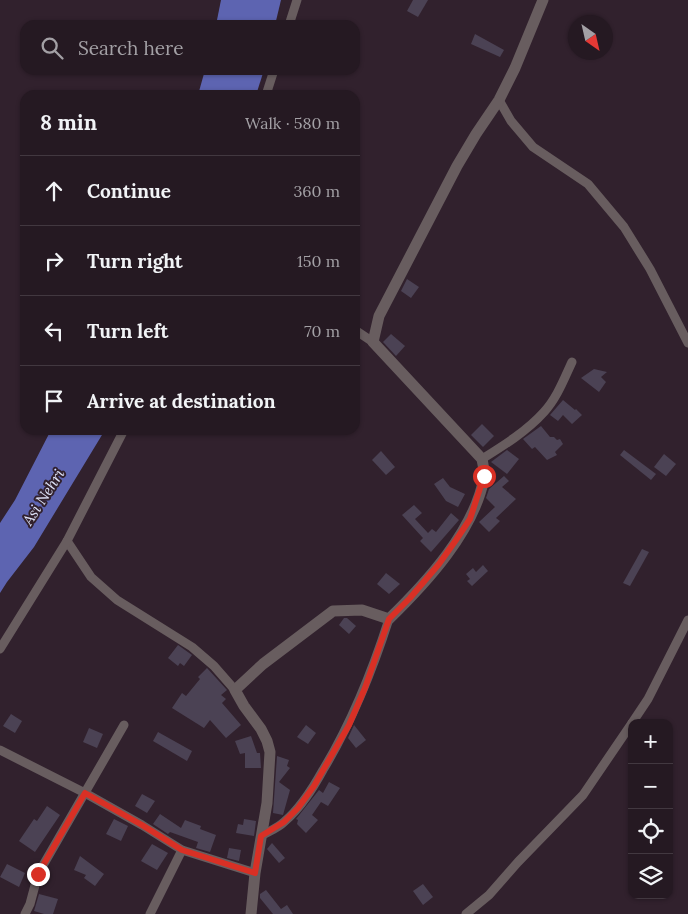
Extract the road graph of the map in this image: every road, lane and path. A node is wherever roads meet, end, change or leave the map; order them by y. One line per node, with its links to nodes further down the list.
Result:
1 (297, 0): 3 (street)
2 (543, 0): 6 (street)
3 (291, 20)
4 (272, 75): 5 (street)
5 (268, 90)
6 (499, 100): 8 (street); 9 (street)
7 (360, 333): 8 (street)
8 (373, 342): 12 (street)
9 (688, 343)
10 (572, 362): 12 (street)
11 (121, 435): 13 (street)
12 (482, 459): 14 (street)
13 (67, 541): 16 (street); 17 (street)
14 (389, 619): 17 (street); 23 (street)
15 (688, 620): 18 (street)
16 (0, 649)
17 (235, 690): 23 (street)
18 (635, 719)
19 (124, 725): 22 (street)
20 (628, 729): 29 (street)
21 (0, 750): 22 (street)
22 (85, 793): 24 (street); 26 (street)
23 (261, 836): 25 (street)
24 (182, 850): 25 (street); 27 (street)
25 (255, 873): 28 (street)
26 (25, 914)
27 (150, 914)
28 (251, 914)
29 (466, 914)

